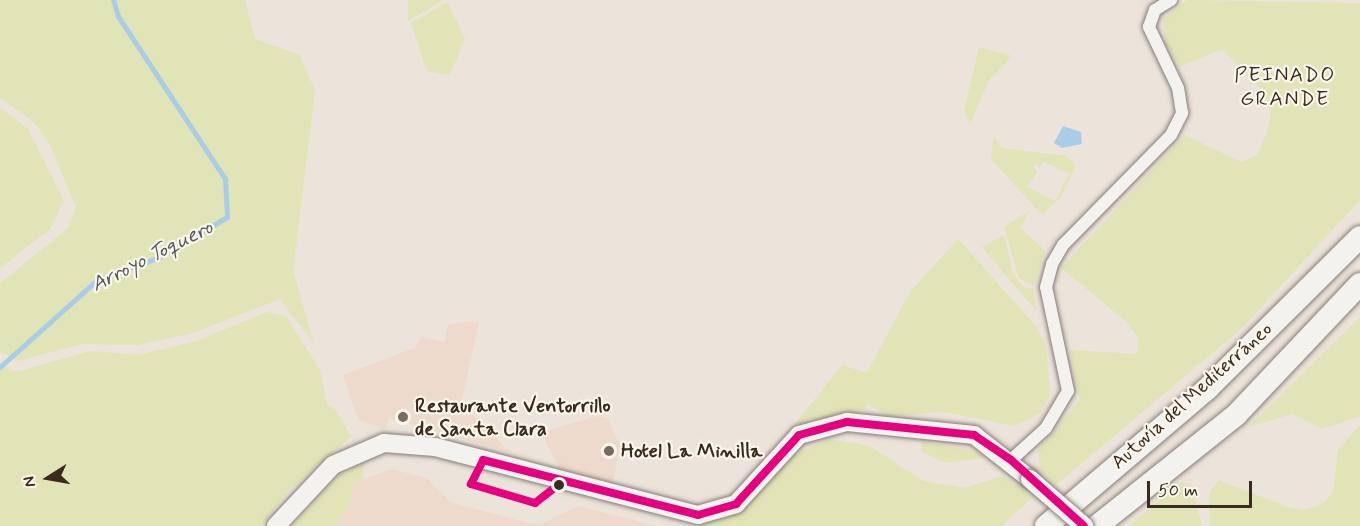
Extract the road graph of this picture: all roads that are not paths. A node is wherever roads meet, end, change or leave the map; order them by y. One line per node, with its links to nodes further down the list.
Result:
1 (1171, 0): 4 (street)
2 (1360, 237): 6 (highway, Autovía del Mediterráneo)
3 (1360, 284): 8 (highway, Autovía del Mediterráneo)
4 (1011, 460): 5 (main road); 7 (main road, bridge)
5 (276, 526)
6 (1046, 526)
7 (1084, 526)
8 (1097, 526)

